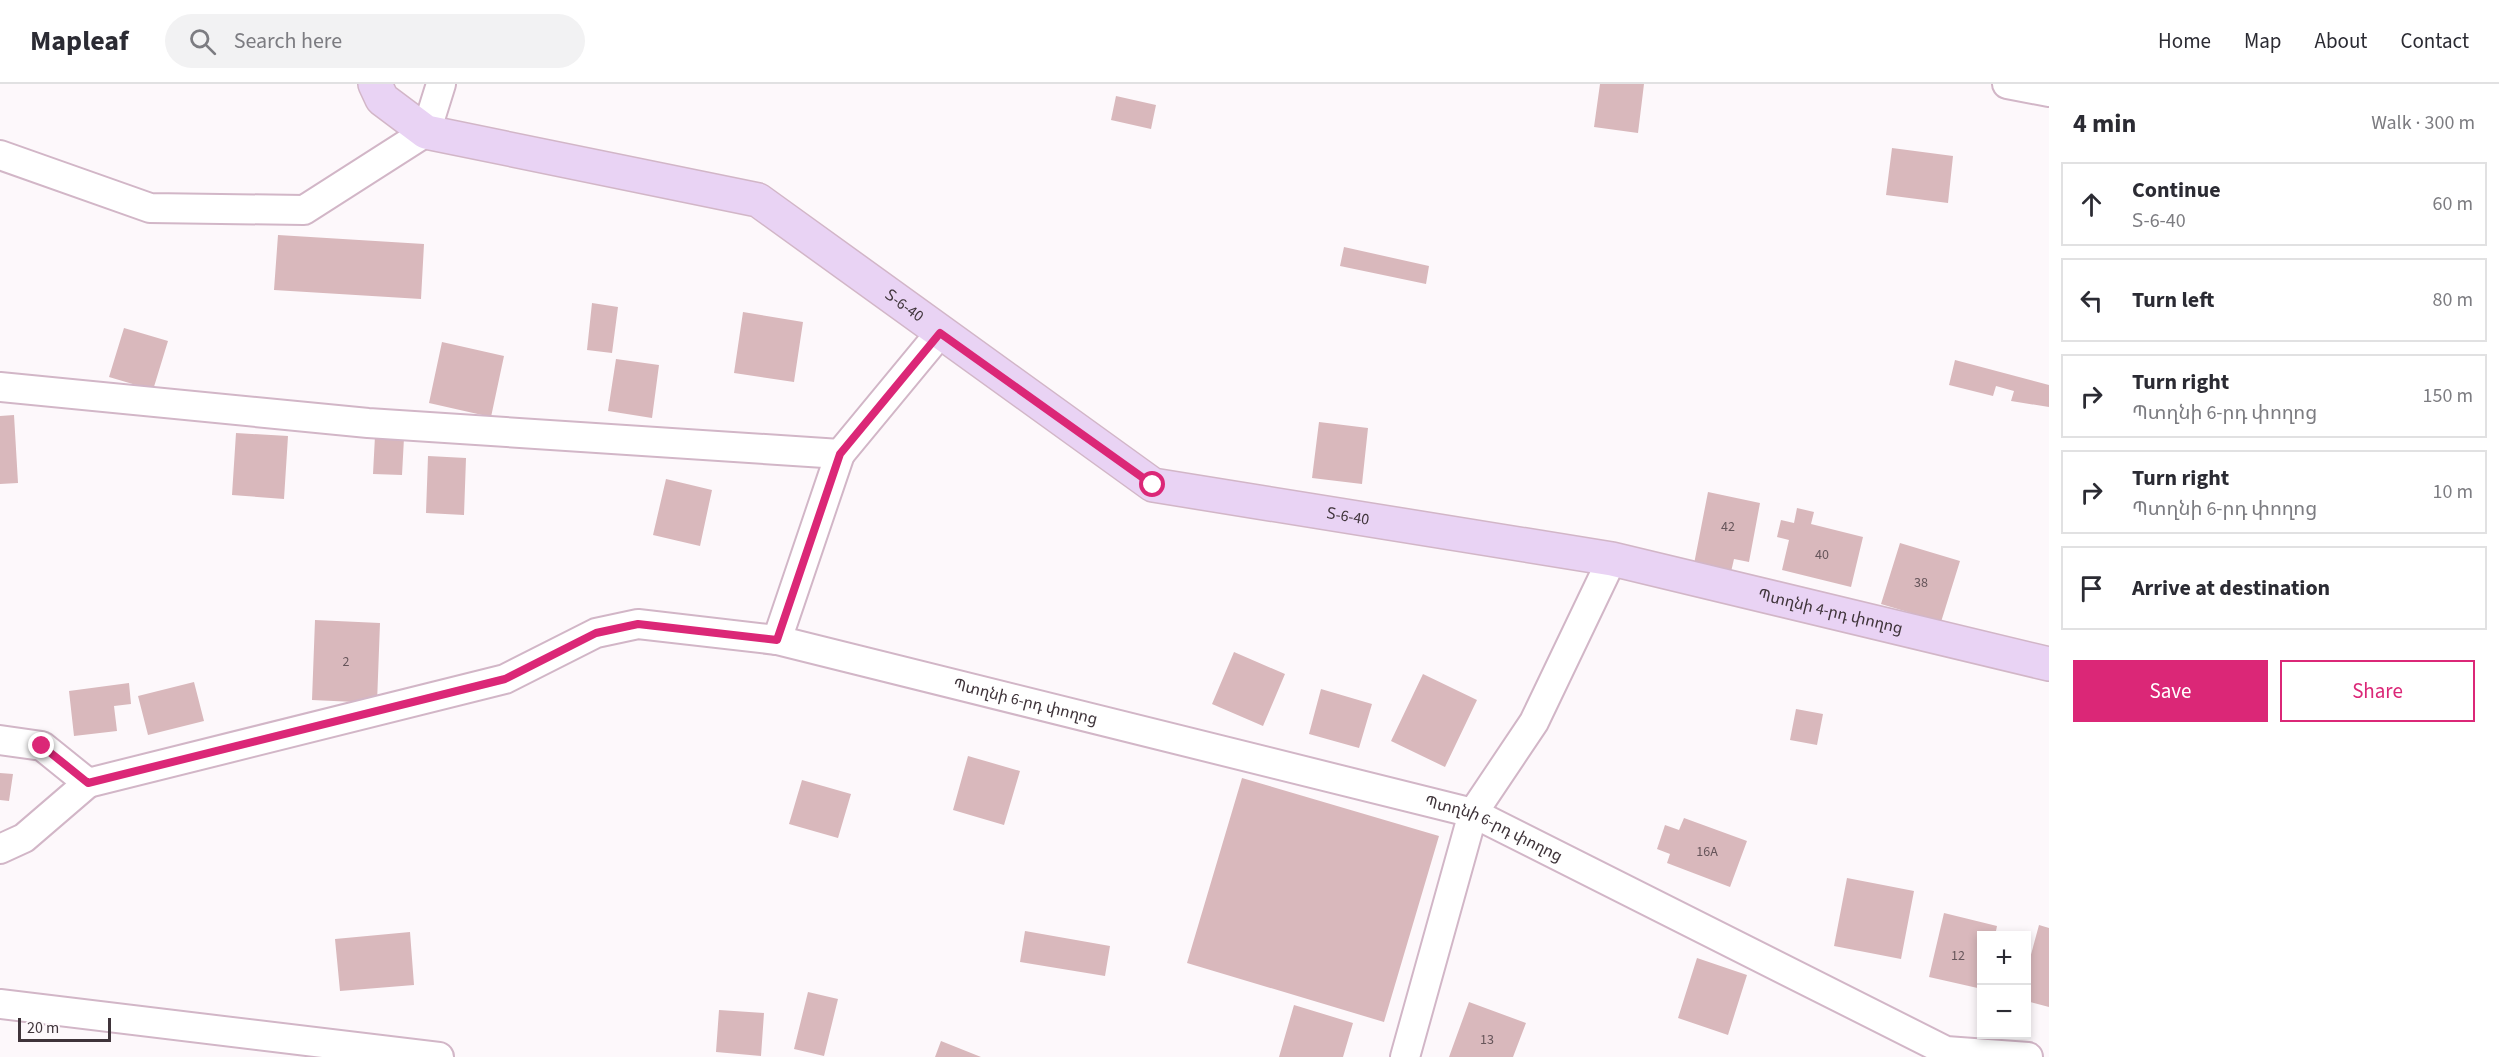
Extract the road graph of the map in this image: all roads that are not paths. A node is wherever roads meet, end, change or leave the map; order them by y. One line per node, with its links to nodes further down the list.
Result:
1 (375, 84): 5 (street, Տ-6-40 / Տ-6-40)
2 (441, 84): 5 (street)
3 (2007, 84): 4 (street)
4 (2049, 92)
5 (426, 132): 6 (street); 7 (street, Տ-6-40 / Տ-6-40)
6 (0, 155)
7 (940, 333): 9 (street); 10 (street, Տ-6-40 / Տ-6-40)
8 (0, 387): 9 (street)
9 (840, 454): 11 (street)
10 (1612, 559): 12 (street, Պտղնի 4-րդ փողոց / Տ-6-40); 15 (street)
11 (777, 640): 14 (street, Պտղնի 6-րդ փողոց); 15 (street, Պտղնի 6-րդ փողոց)
12 (2049, 664)
13 (0, 740): 14 (street)
14 (88, 783): 16 (street)
15 (1473, 813): 19 (street); 20 (street, Պտղնի 6-րդ փողոց)
16 (0, 849)
17 (0, 1005): 18 (street)
18 (439, 1057)
19 (1405, 1057)
20 (2028, 1057)

